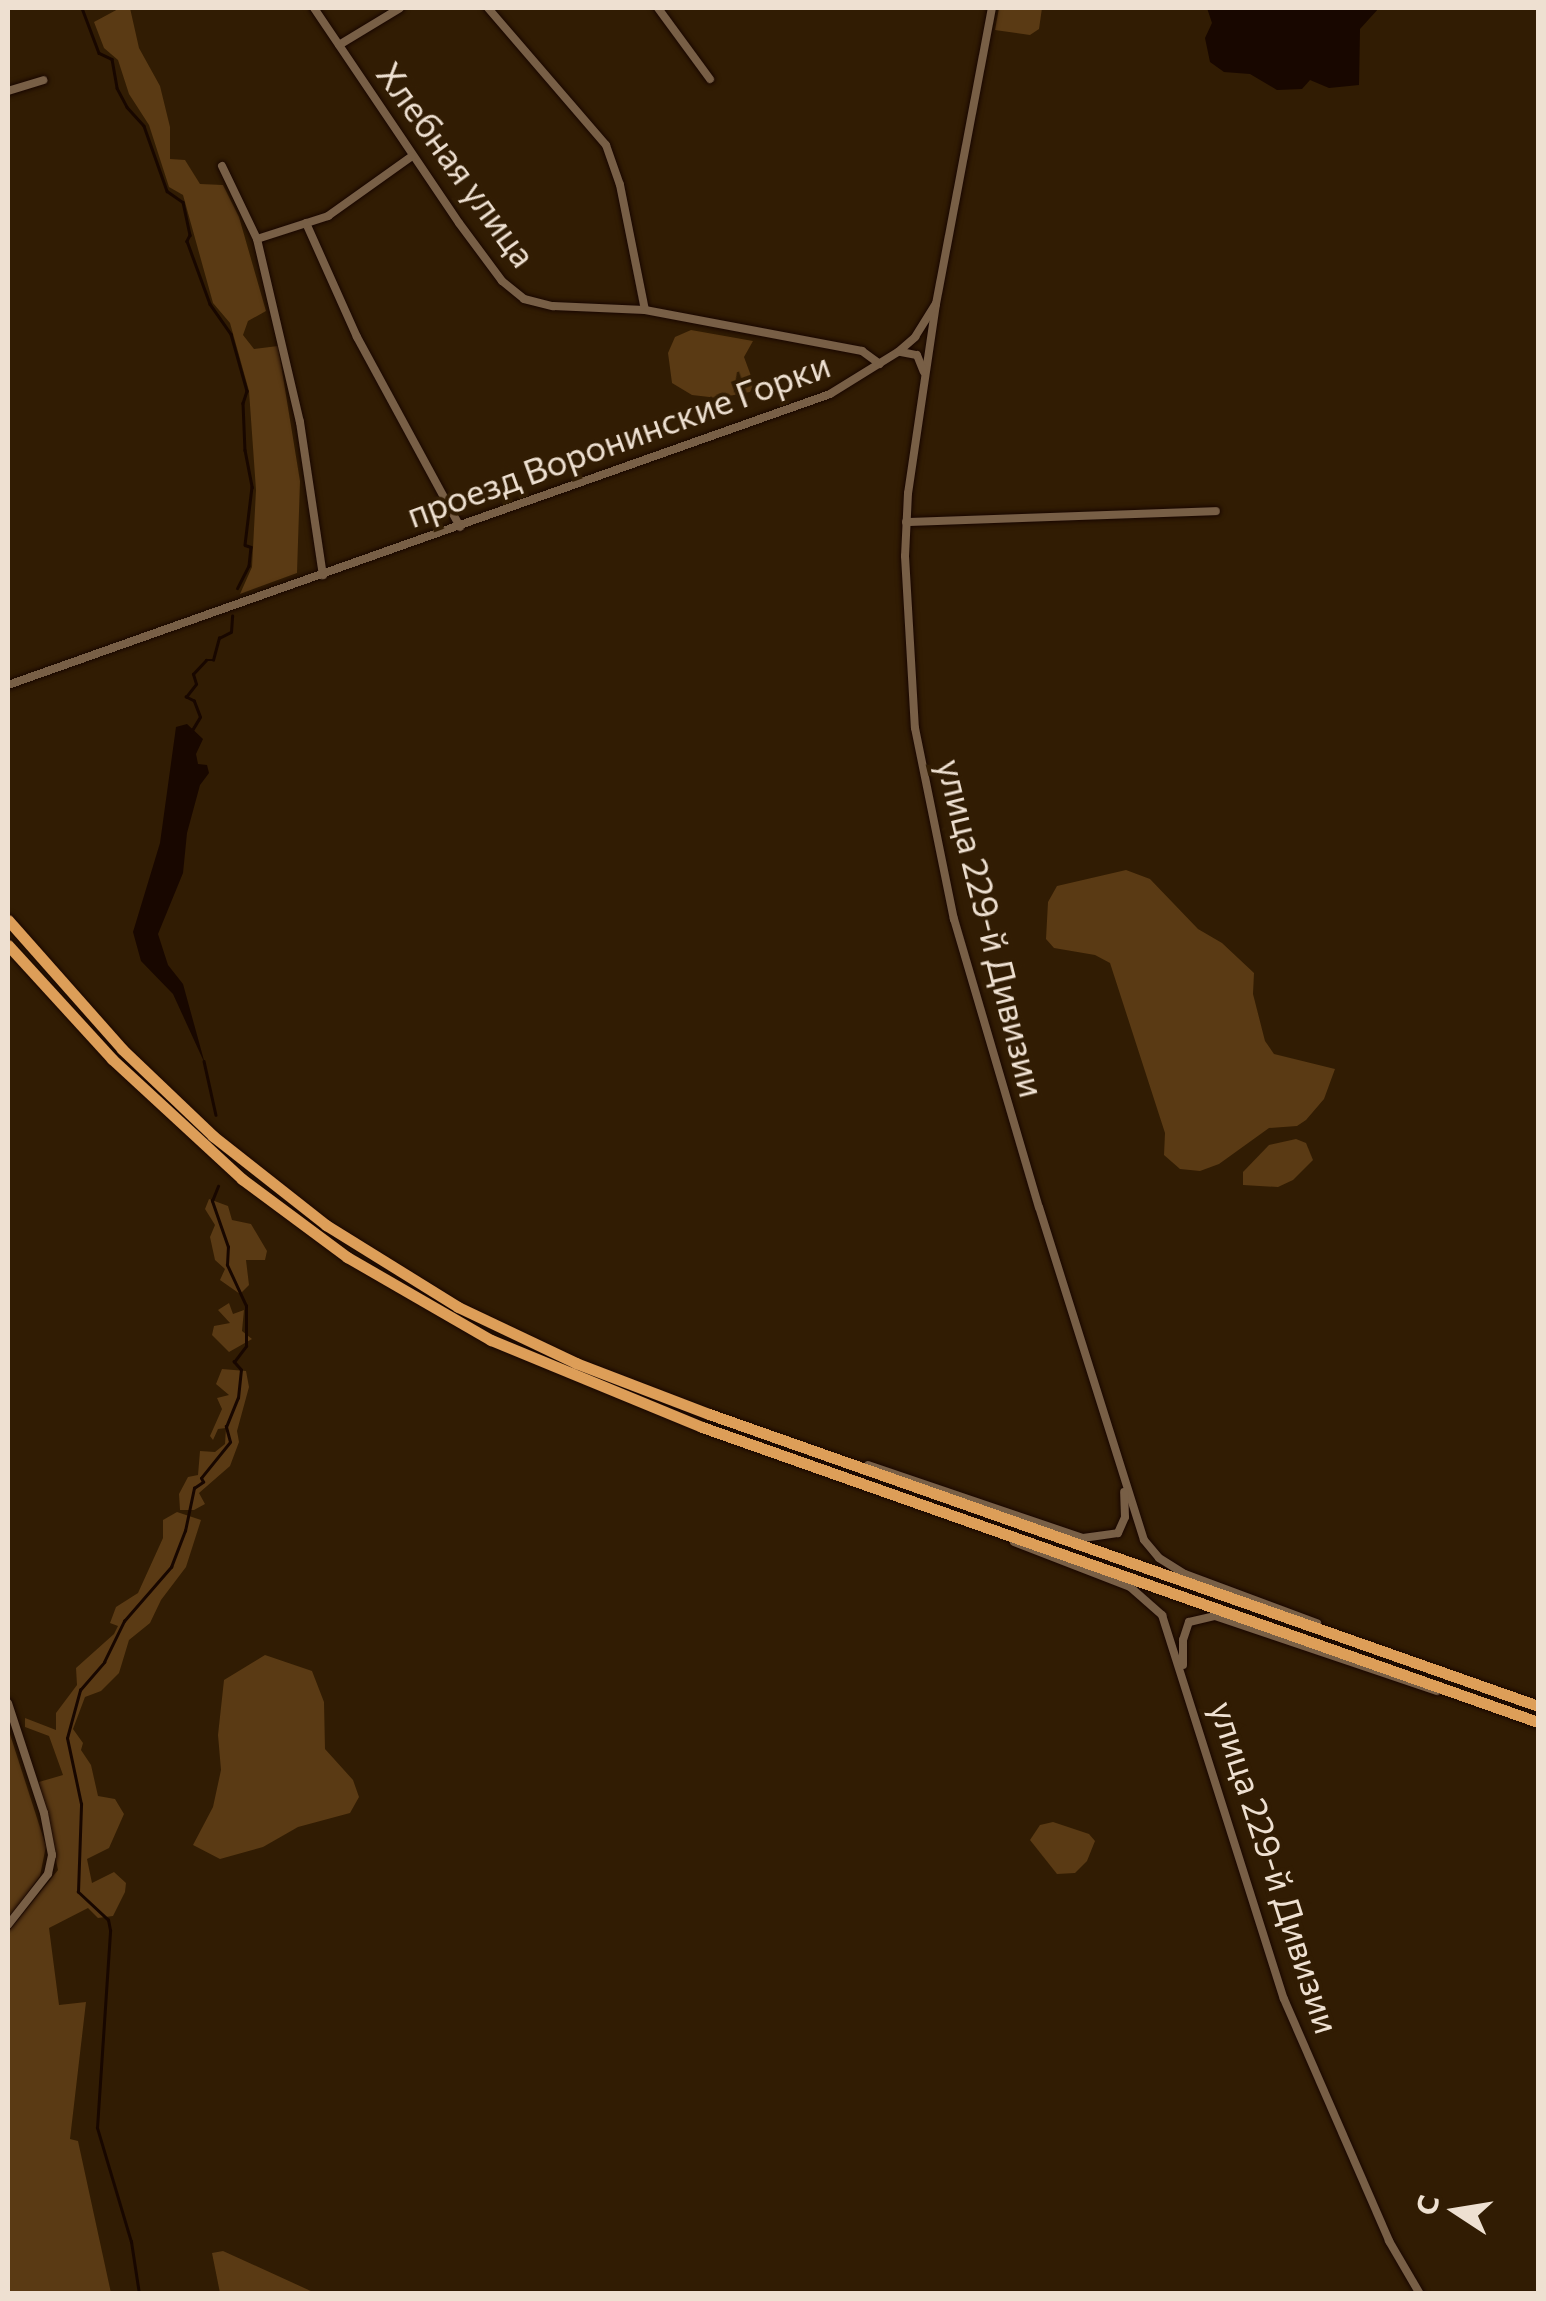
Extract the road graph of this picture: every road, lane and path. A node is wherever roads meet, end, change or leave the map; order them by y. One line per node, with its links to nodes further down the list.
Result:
1 (314, 8): 6 (street, Хлебная улица)
2 (400, 8): 6 (street)
3 (488, 8): 15 (street)
4 (658, 8): 8 (street)
5 (992, 8): 14 (street, проезд Воронинские Горки)
6 (339, 45): 10 (street, Хлебная улица)
7 (43, 80): 9 (street)
8 (710, 80)
9 (8, 91)
10 (412, 156): 12 (street); 15 (street, Хлебная улица)
11 (222, 166): 13 (street)
12 (306, 223): 13 (street); 22 (street)
13 (257, 239): 23 (street)
14 (936, 304): 16 (street, проезд Воронинские Горки); 19 (street, улица 229-й Дивизии)
15 (645, 310): 18 (street, Хлебная улица)
16 (915, 337): 17 (street, проезд Воронинские Горки); 19 (street)
17 (898, 352): 18 (street, проезд Воронинские Горки); 19 (street)
18 (880, 364): 22 (street, проезд Воронинские Горки)
19 (925, 382): 21 (street, улица 229-й Дивизии)
20 (1216, 511): 21 (street)
21 (906, 522): 28 (street, улица 229-й Дивизии)
22 (460, 527): 23 (street, проезд Воронинские Горки)
23 (323, 576): 24 (street, проезд Воронинские Горки)
24 (8, 685)
25 (8, 920): 27 (highway)
26 (8, 945): 29 (highway)
27 (792, 1444): 28 (street); 30 (highway)
28 (1122, 1472): 30 (street, улица 229-й Дивизии)
29 (981, 1526): 31 (street, улица 229-й Дивизии); 33 (highway)
30 (1364, 1644): 34 (highway)
31 (1184, 1674): 33 (street); 38 (street, улица 229-й Дивизии)
32 (8, 1703): 36 (street)
33 (1492, 1706): 35 (highway)
34 (1538, 1706)
35 (1538, 1722)
36 (12, 1727): 37 (street)
37 (8, 1925)
38 (1420, 2294)

